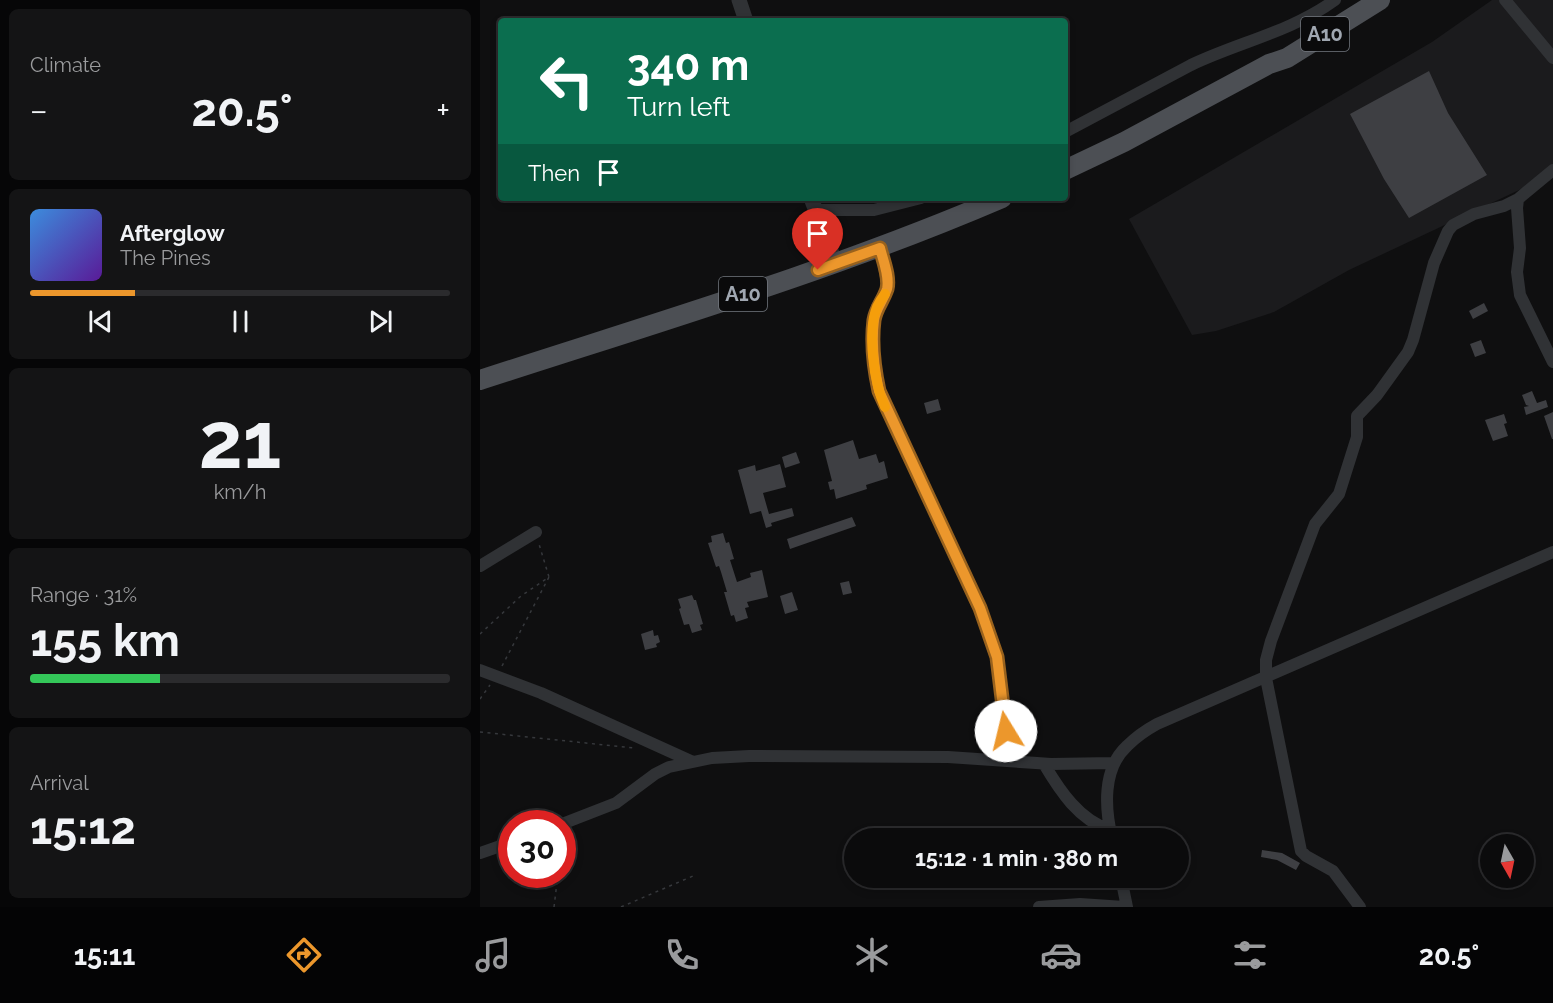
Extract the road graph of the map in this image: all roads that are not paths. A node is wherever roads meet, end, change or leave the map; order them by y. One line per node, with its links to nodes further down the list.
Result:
1 (739, 0): 6 (street)
2 (1335, 0): 9 (street)
3 (1364, 0): 8 (main road, A10)
4 (1380, 0): 8 (main road, A10)
5 (1505, 0): 7 (street)
6 (745, 18)
7 (1553, 58)
8 (1269, 64): 10 (main road, A10)
9 (1068, 130)
10 (1068, 169)
11 (1553, 170): 12 (street)
12 (1518, 199): 18 (street); 24 (street)
13 (909, 201): 15 (street)
14 (995, 201): 16 (main road, A10)
15 (813, 204): 17 (street)
16 (880, 248): 17 (main road, A10); 25 (street)
17 (836, 264): 19 (main road, A10)
18 (1553, 362)
19 (480, 380)
20 (536, 532): 22 (street)
21 (1553, 552): 24 (street)
22 (480, 566)
23 (480, 670): 26 (street)
24 (1266, 678): 27 (street); 37 (street)
25 (1017, 761): 26 (street); 28 (street)
26 (693, 762): 29 (street)
27 (1114, 763): 28 (street); 31 (street)
28 (1044, 764): 30 (street)
29 (576, 818)
30 (1100, 828)
31 (1111, 828)
32 (498, 847): 33 (street)
33 (480, 853)
34 (1123, 888): 36 (street)
35 (1039, 907): 36 (street)
36 (1126, 907)
37 (1360, 907)

